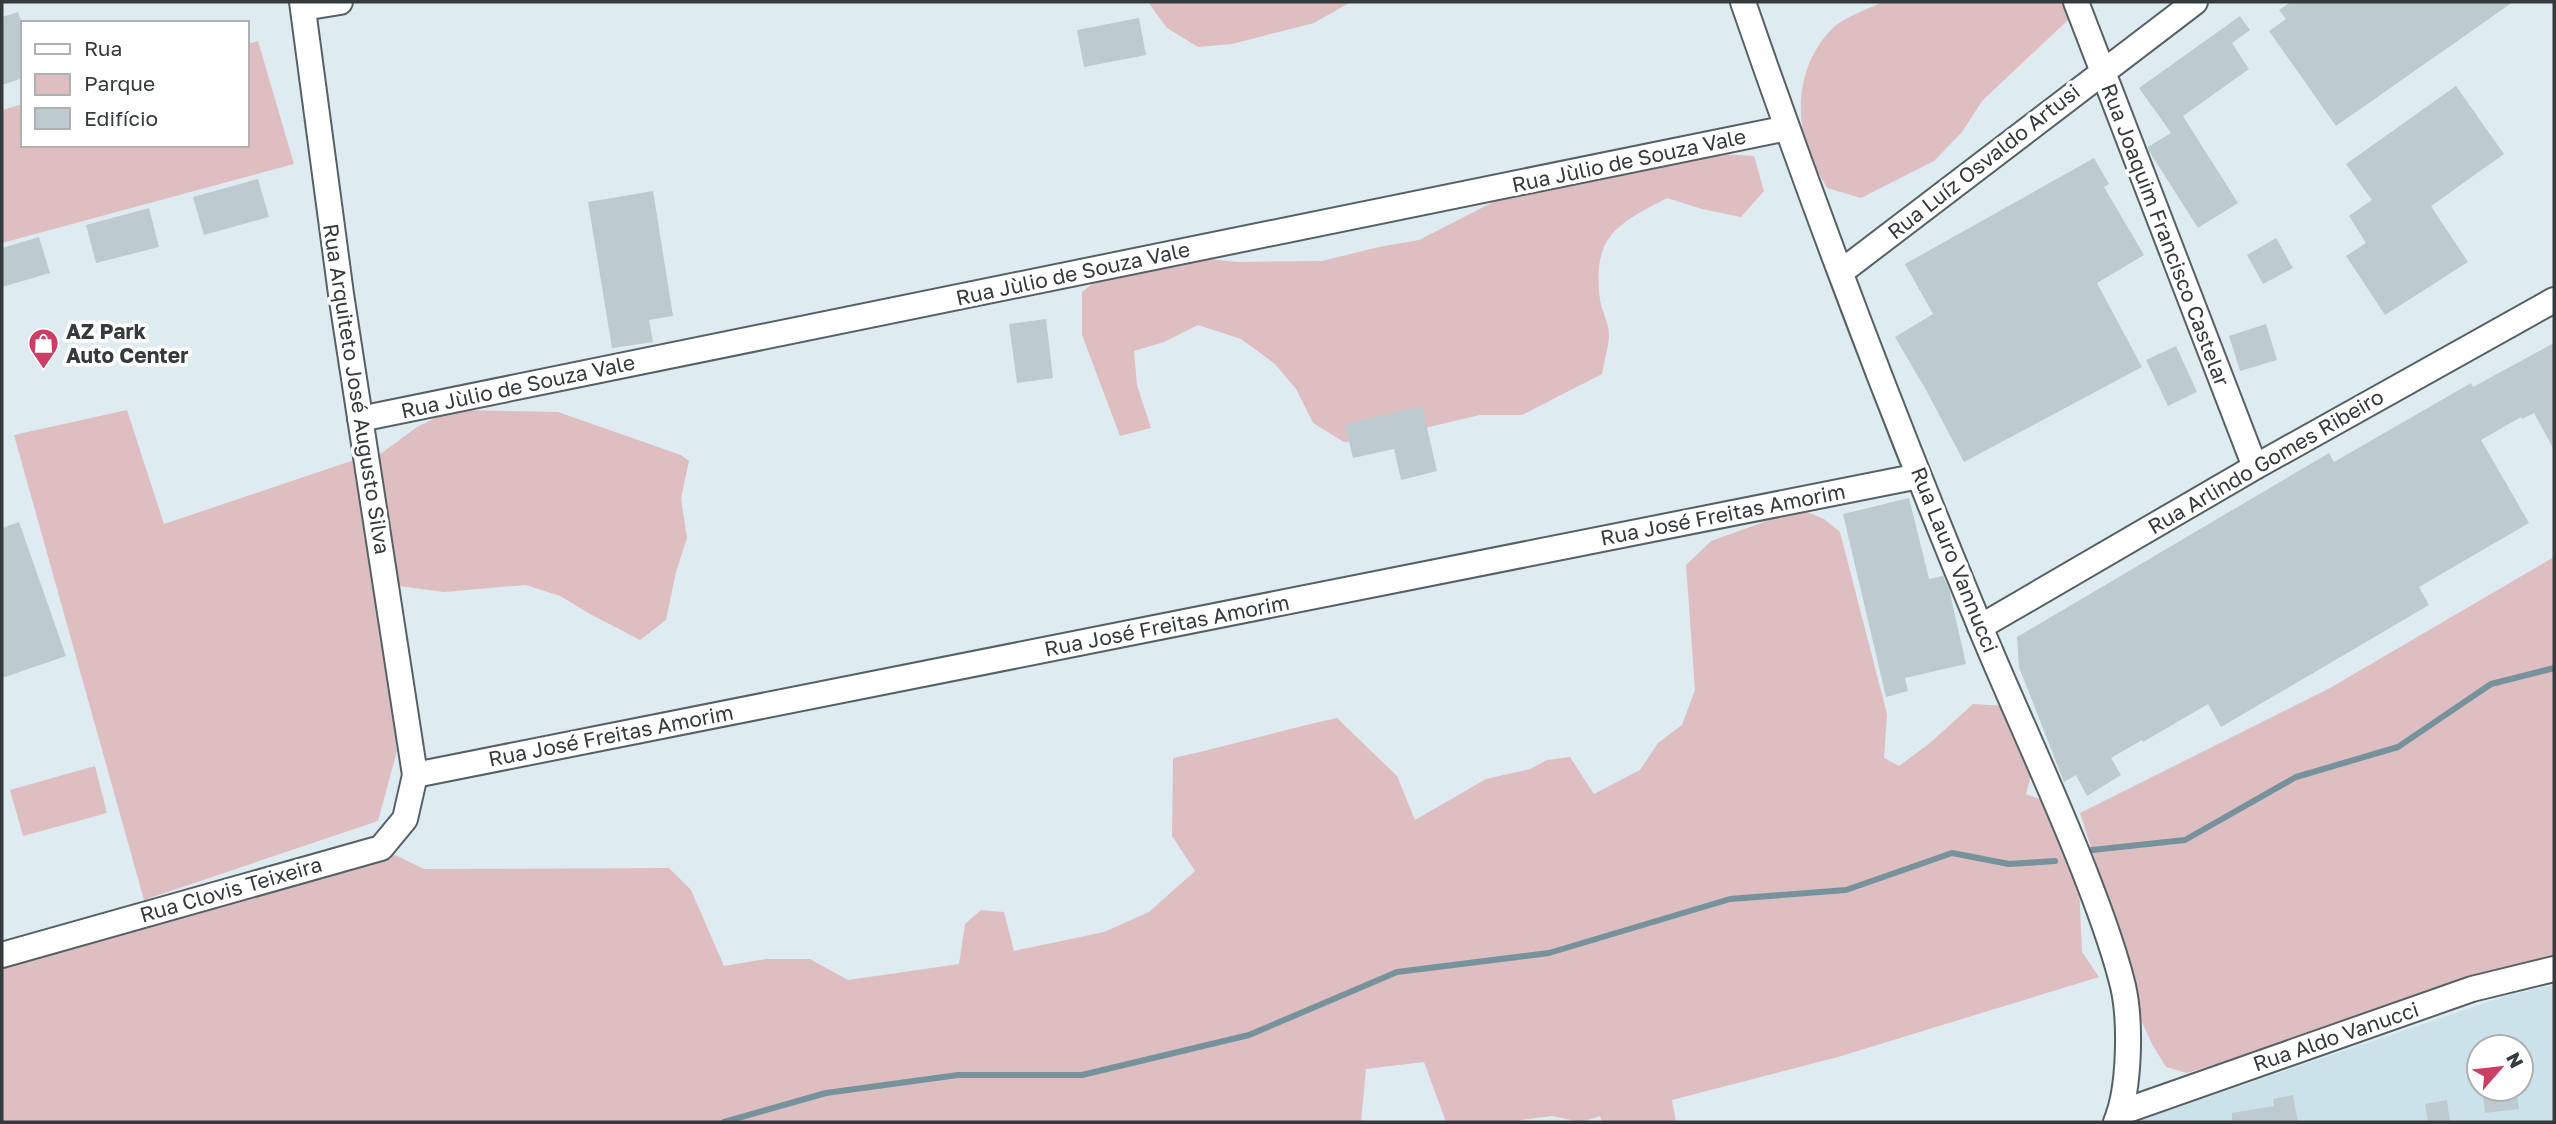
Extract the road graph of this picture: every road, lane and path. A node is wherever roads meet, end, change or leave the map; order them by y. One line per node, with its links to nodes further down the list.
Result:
1 (340, 2): 5 (street)
2 (1743, 2): 7 (street, Rua Lauro Vannucci)
3 (2076, 2): 6 (street, Rua Joaquim Francisco Castelar)
4 (2195, 2): 6 (street, Rua Luíz Osvaldo Artusi)
5 (302, 5): 10 (street, Rua Arquiteto José Augusto Silva)
6 (2102, 71): 8 (street, Rua Luíz Osvaldo Artusi); 11 (street, Rua Joaquim Francisco Castelar)
7 (1787, 128): 8 (street, Rua Lauro Vannucci); 10 (street, Rua Jùlio de Souza Vale)
8 (1841, 272): 12 (street, Rua Lauro Vannucci)
9 (2554, 300): 11 (street, Rua Arlindo Gomes Ribeiro)
10 (360, 419): 14 (street, Rua Arquiteto José Augusto Silva)
11 (2255, 467): 13 (street, Rua Arlindo Gomes Ribeiro)
12 (1919, 476): 13 (street, Rua Lauro Vannucci); 14 (street, Rua José Freitas Amorim)
13 (1980, 626): 17 (street, Rua Lauro Vannucci)
14 (415, 775): 15 (street, Rua Clovis Teixeira)
15 (2, 955)
16 (2554, 969): 17 (street, Rua Aldo Vanucci)
17 (2118, 1118)

